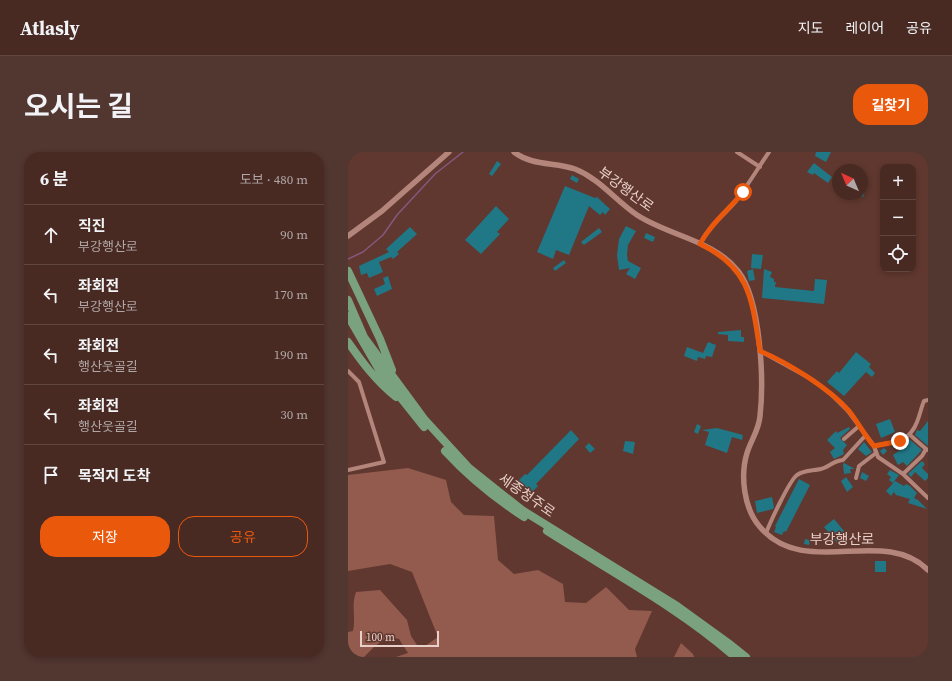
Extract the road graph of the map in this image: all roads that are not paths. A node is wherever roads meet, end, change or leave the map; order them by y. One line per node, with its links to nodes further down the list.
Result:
1 (449, 152): 6 (street)
2 (514, 152): 7 (street, 부강행산로)
3 (737, 152): 5 (street)
4 (769, 152): 5 (street)
5 (760, 167): 7 (street)
6 (348, 236)
7 (700, 244): 12 (street, 부강행산로)
8 (349, 274): 14 (highway)
9 (348, 300): 14 (highway, 세종청주로)
10 (348, 316): 16 (highway, 세종청주로)
11 (348, 342): 16 (highway)
12 (760, 351): 17 (street); 28 (street, 부강행산로)
13 (348, 370): 24 (street)
14 (396, 380): 31 (highway, 세종청주로)
15 (928, 400): 18 (street)
16 (405, 404): 30 (highway, 세종청주로)
17 (859, 426): 19 (street); 20 (street)
18 (910, 435): 21 (street); 22 (street)
19 (865, 436): 21 (street); 28 (street)
20 (844, 440)
21 (874, 446): 23 (street)
22 (927, 449): 25 (street)
23 (876, 452): 25 (street); 26 (street)
24 (348, 470)
25 (904, 474): 27 (street)
26 (856, 478)
27 (928, 498)
28 (766, 533): 29 (street, 부강행산로)
29 (928, 570)
30 (735, 657)
31 (746, 657)

